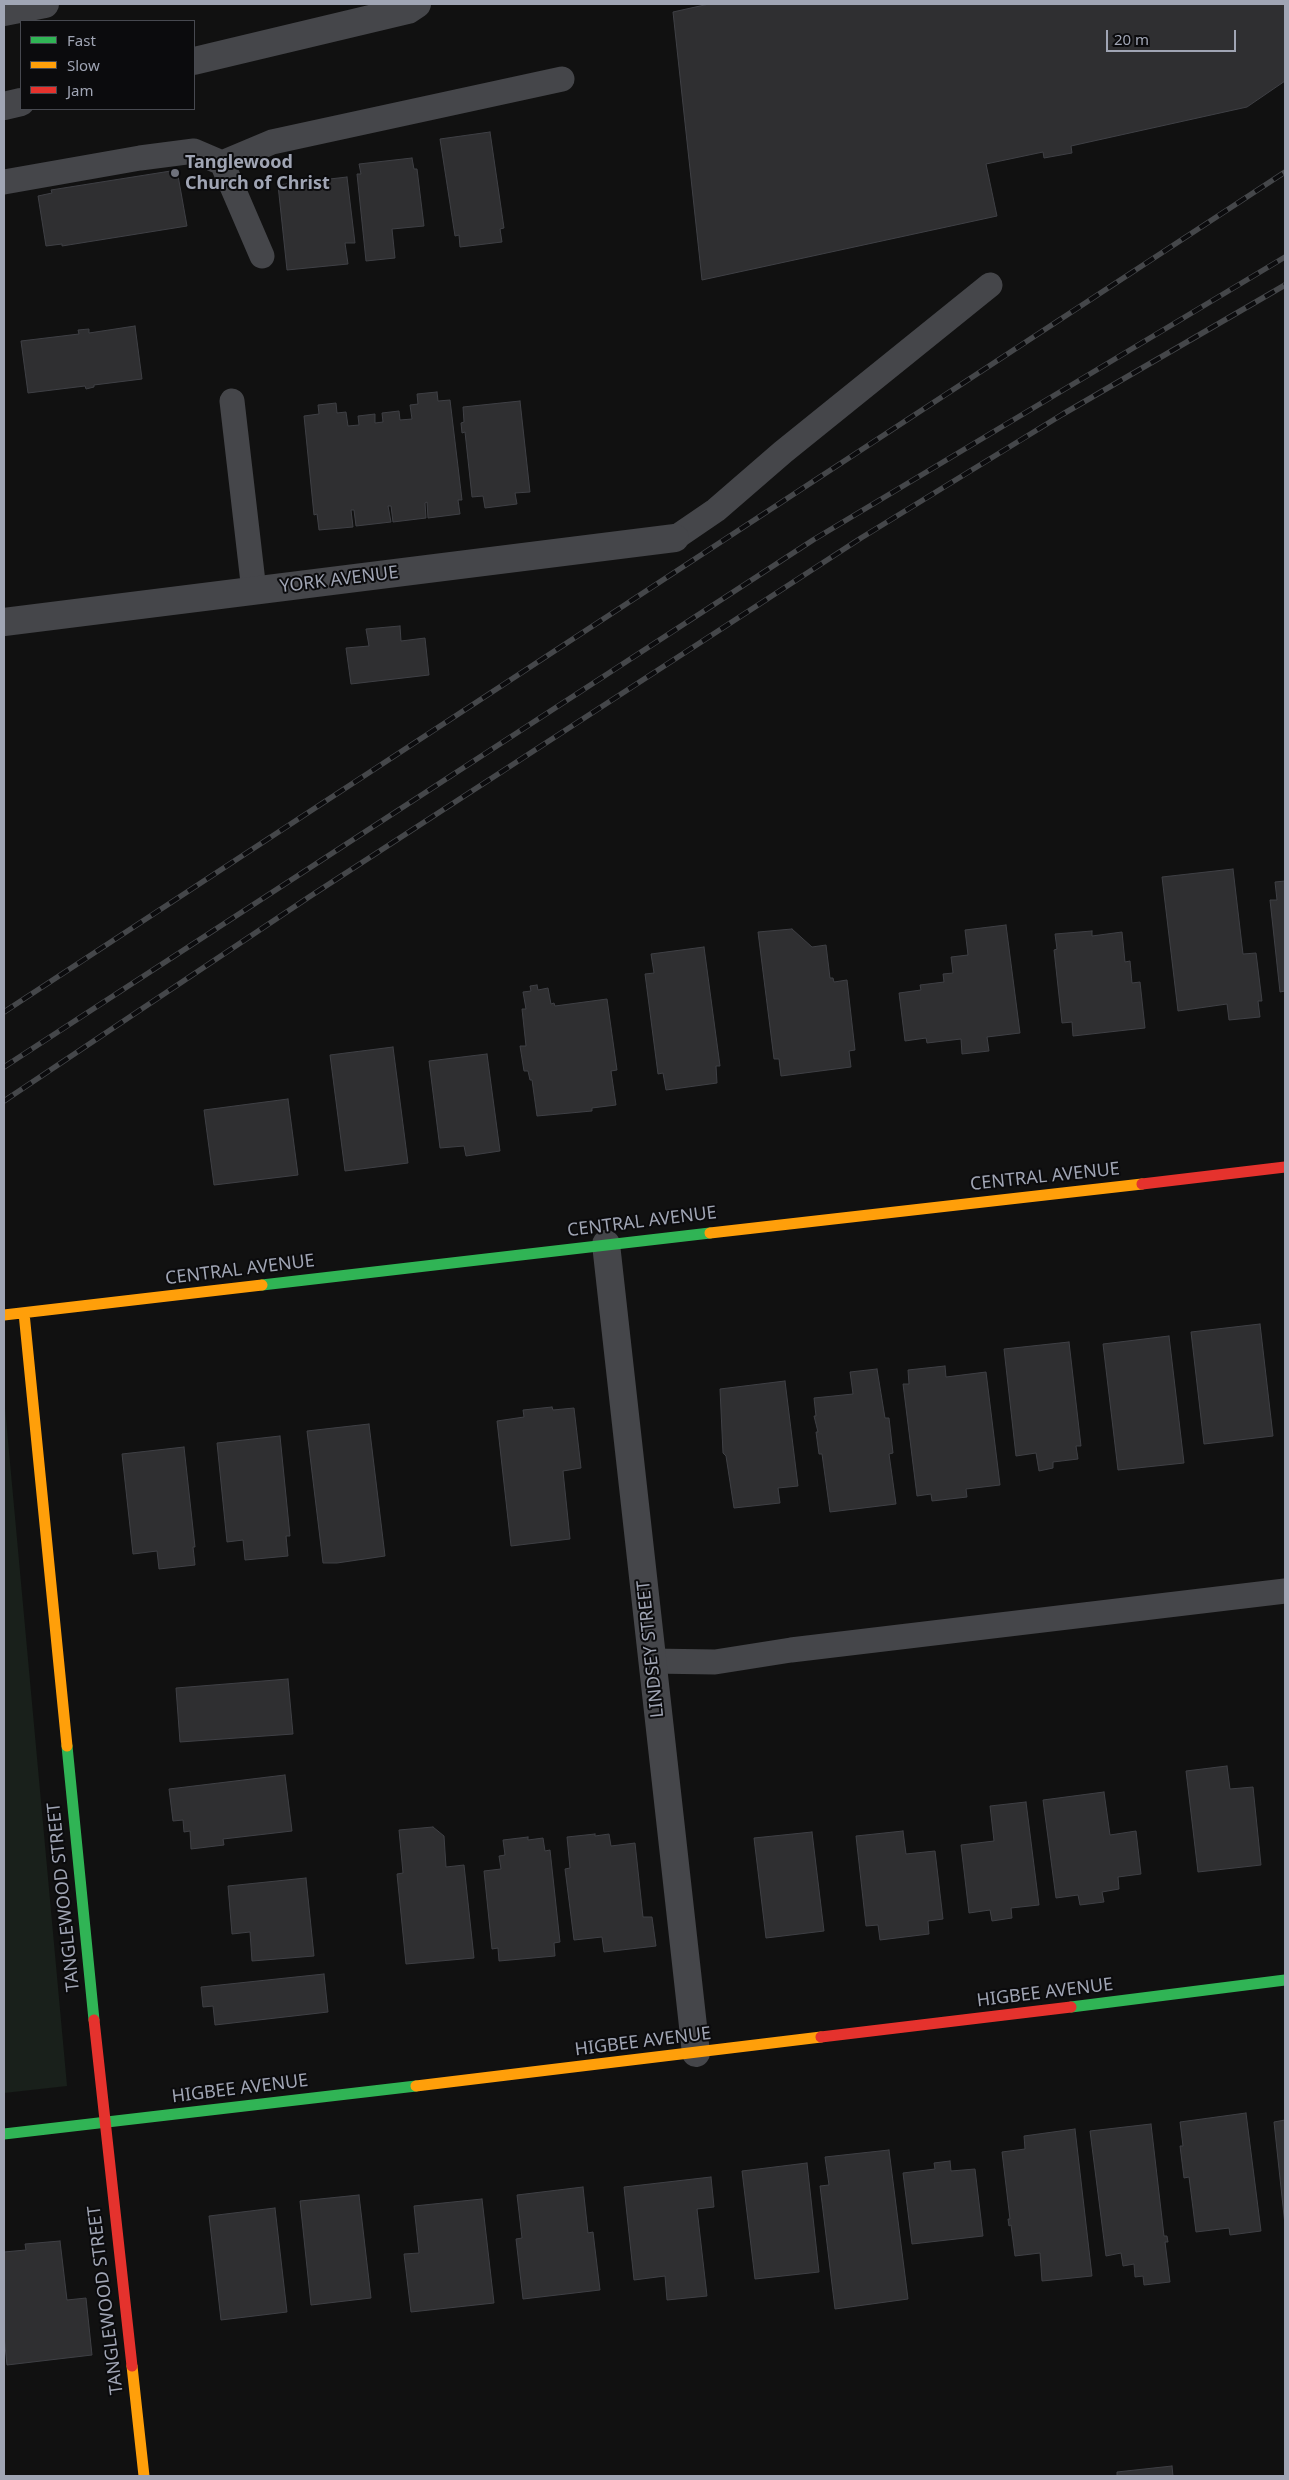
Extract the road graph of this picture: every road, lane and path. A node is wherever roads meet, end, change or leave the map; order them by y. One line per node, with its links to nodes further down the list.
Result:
1 (45, 4): 3 (street)
2 (417, 4): 4 (street)
3 (4, 12)
4 (195, 60)
5 (562, 78): 8 (lane)
6 (20, 102): 7 (street)
7 (4, 106)
8 (222, 163): 9 (lane); 10 (lane)
9 (4, 182)
10 (262, 256)
11 (990, 285): 13 (lane)
12 (232, 401): 14 (lane)
13 (675, 538): 14 (street, YORK AVENUE)
14 (254, 591): 15 (street, YORK AVENUE)
15 (4, 622)
16 (1285, 1167): 17 (street, CENTRAL AVENUE)
17 (606, 1244): 18 (street, CENTRAL AVENUE); 21 (street, LINDSEY STREET)
18 (24, 1313): 19 (street, CENTRAL AVENUE); 24 (street, TANGLEWOOD STREET)
19 (4, 1315)
20 (1285, 1591): 21 (lane)
21 (652, 1661): 23 (street, LINDSEY STREET)
22 (1285, 1980): 23 (street, HIGBEE AVENUE)
23 (696, 2054): 24 (street, HIGBEE AVENUE)
24 (104, 2123): 25 (street, HIGBEE AVENUE); 26 (street, TANGLEWOOD STREET)
25 (4, 2134)
26 (144, 2476)

